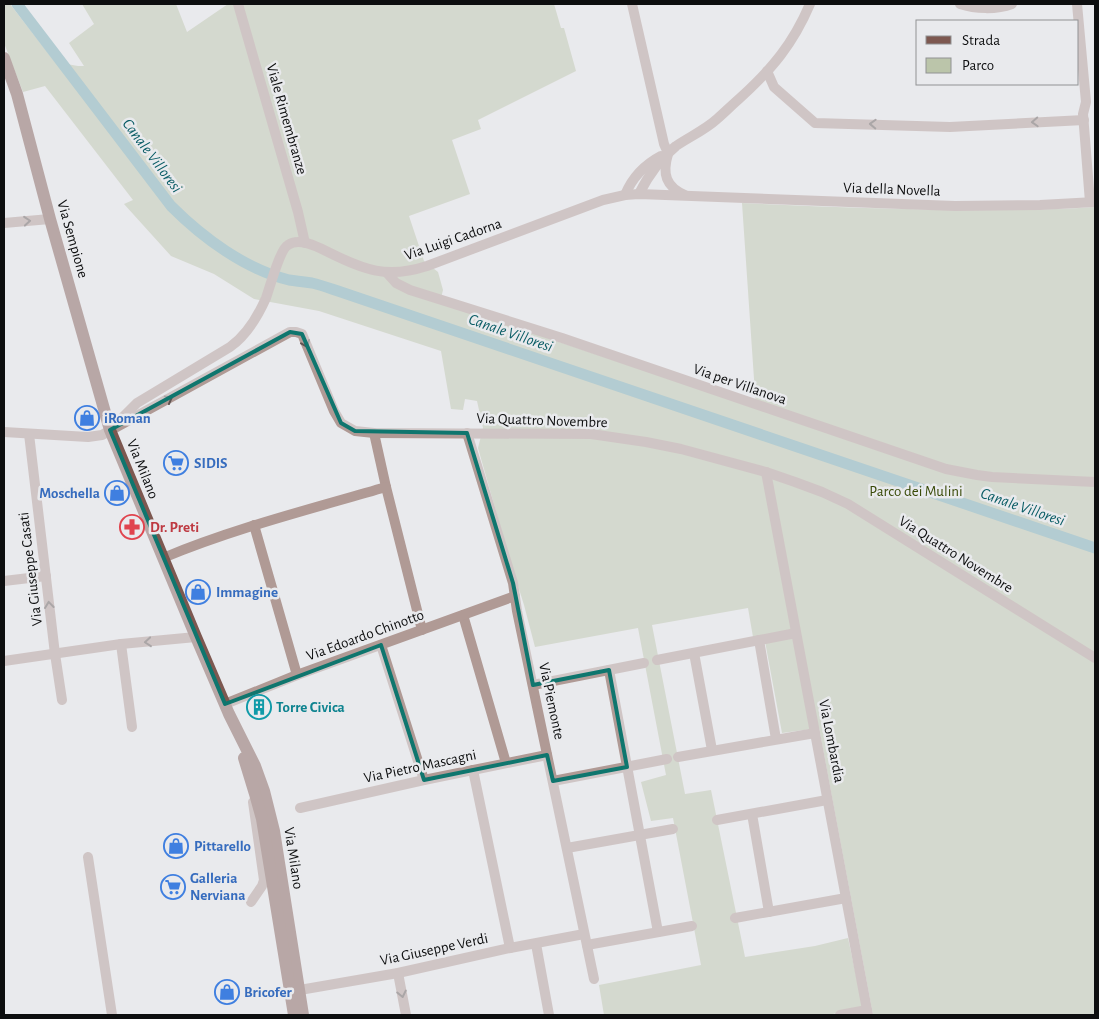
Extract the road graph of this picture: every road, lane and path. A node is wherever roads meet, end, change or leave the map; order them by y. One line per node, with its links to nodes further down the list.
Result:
1 (238, 4): 19 (street, Viale Rimembranze)
2 (632, 4): 12 (street)
3 (810, 4): 10 (street)
4 (960, 4): 5 (street)
5 (1012, 4)
6 (1077, 4): 7 (street, Via della Novella)
7 (1078, 20)
8 (1079, 26): 11 (street, Via della Novella)
9 (4, 58): 17 (main road, Via Sempione)
10 (768, 71): 11 (street, one-way to 10); 12 (street)
11 (1084, 120): 16 (street, Via della Novella)
12 (668, 153): 13 (street); 14 (street); 15 (street)
13 (639, 194): 14 (street, Via Luigi Cadorna); 15 (street, Via Luigi Cadorna)
14 (624, 195): 20 (street, Via Luigi Cadorna)
15 (694, 196): 16 (street, Via della Novella)
16 (1092, 202)
17 (50, 219): 18 (street, one-way to 17); 21 (main road, Via Sempione)
18 (4, 223)
19 (304, 243): 20 (street, Via Luigi Cadorna); 21 (street)
20 (387, 273): 27 (street, Via per Villanova)
21 (110, 430): 23 (street, Via Quattro Novembre, one-way to 23); 25 (street, Via Quattro Novembre); 30 (main road, Via Milano)
22 (4, 432): 25 (street, Via Quattro Novembre)
23 (374, 433): 24 (street, Via Quattro Novembre); 28 (street)
24 (467, 433): 26 (street, Via Quattro Novembre); 33 (street, Via Piemonte)
25 (29, 434): 31 (street, Via Giuseppe Casati)
26 (766, 472): 36 (street, Via Lombardia); 43 (street, Via Quattro Novembre)
27 (1095, 482)
28 (386, 487): 29 (street); 35 (street)
29 (254, 525): 30 (street); 48 (street)
30 (163, 558): 37 (main road, Via Milano)
31 (46, 576): 32 (street); 42 (street, Via Giuseppe Casati, one-way to 31)
32 (4, 581)
33 (515, 596): 34 (street, Via Edoardo Chinotto); 49 (street, Via Piemonte)
34 (463, 615): 35 (street, Via Edoardo Chinotto); 57 (street)
35 (422, 630): 40 (street, Via Edoardo Chinotto)
36 (796, 633): 38 (street); 53 (street, Via Lombardia)
37 (196, 637): 39 (street, one-way to 39); 51 (main road, Via Milano)
38 (759, 640): 41 (street); 54 (street)
39 (121, 644): 42 (street); 52 (street)
40 (381, 645): 48 (street, Via Edoardo Chinotto); 60 (street)
41 (694, 653): 44 (street); 55 (street)
42 (55, 654): 45 (street); 50 (street, Via Giuseppe Casati)
43 (1095, 658)
44 (657, 660)
45 (4, 661)
46 (644, 663): 47 (street)
47 (609, 670): 49 (street); 58 (street)
48 (297, 675): 51 (street, Via Edoardo Chinotto)
49 (533, 684): 56 (street, Via Piemonte)
50 (62, 700)
51 (227, 709): 61 (main road, Via Milano); 83 (main road, Via Milano)
52 (132, 727)
53 (815, 733): 54 (street); 63 (street, Via Lombardia)
54 (776, 739): 55 (street)
55 (712, 750): 58 (street)
56 (547, 755): 57 (street, Via Pietro Mascagni); 62 (street, Via Piemonte)
57 (506, 764): 59 (street, Via Pietro Mascagni)
58 (627, 767): 62 (street); 68 (street)
59 (473, 770): 60 (street, Via Pietro Mascagni); 80 (street)
60 (424, 780): 64 (street, Via Pietro Mascagni)
61 (251, 781): 72 (street); 83 (main road, Via Milano)
62 (553, 781): 69 (street, Via Piemonte)
63 (827, 800): 65 (street); 71 (street, Via Lombardia)
64 (300, 808)
65 (752, 814): 66 (street); 73 (street)
66 (717, 820)
67 (673, 829): 68 (street)
68 (640, 835): 69 (street); 76 (street)
69 (567, 848): 77 (street, Via Piemonte)
70 (88, 857): 85 (street)
71 (846, 898): 73 (street); 84 (street, Via Lombardia)
72 (251, 902)
73 (769, 912): 74 (street)
74 (735, 918)
75 (692, 926): 76 (street)
76 (658, 932): 79 (street)
77 (584, 934): 78 (street, Via Giuseppe Verdi); 79 (street, Via Piemonte)
78 (536, 944): 80 (street, Via Giuseppe Verdi); 89 (street)
79 (587, 945): 82 (street, Via Piemonte)
80 (510, 948): 81 (street, Via Giuseppe Verdi)
81 (398, 973): 83 (street, Via Giuseppe Verdi); 88 (street, one-way to 88)
82 (594, 979)
83 (295, 991): 86 (main road, Via Milano); 87 (main road, Via Milano)
84 (867, 1013): 90 (street)
85 (112, 1015)
86 (294, 1015)
87 (303, 1015)
88 (406, 1015)
89 (549, 1015)
90 (840, 1015)

